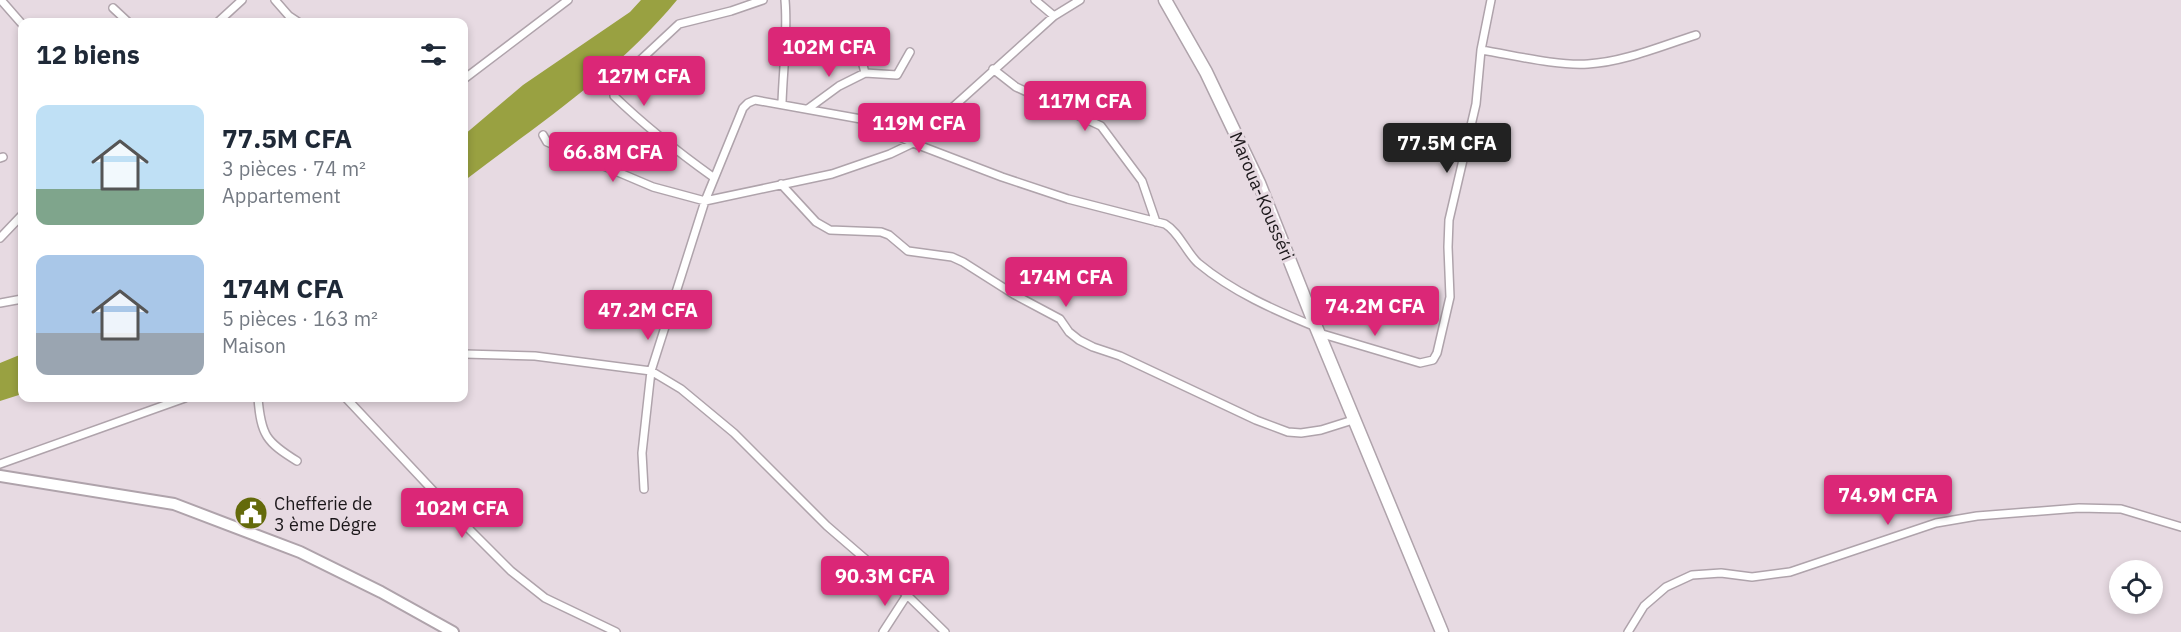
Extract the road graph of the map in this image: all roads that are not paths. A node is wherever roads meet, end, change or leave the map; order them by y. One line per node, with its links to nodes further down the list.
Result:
1 (1, 0): 16 (street)
2 (242, 0): 14 (street)
3 (275, 0): 15 (street)
4 (568, 0): 23 (street)
5 (763, 0): 28 (street)
6 (785, 0): 18 (street)
7 (1035, 0): 12 (street)
8 (1080, 0): 12 (street)
9 (1165, 0): 36 (highway, Maroua-Kousséri)
10 (1491, 0): 19 (street)
11 (113, 8): 13 (street)
12 (1054, 16): 21 (street)
13 (124, 18)
14 (222, 18)
15 (292, 18)
16 (18, 19)
17 (1696, 35): 19 (street)
18 (786, 37): 22 (street); 24 (street)
19 (1481, 50): 36 (street)
20 (910, 52): 22 (street)
21 (993, 69): 27 (street); 32 (street)
22 (865, 73): 25 (street)
23 (468, 76)
24 (782, 103): 25 (street); 28 (street)
25 (808, 108): 27 (street)
26 (543, 135): 30 (street)
27 (913, 143): 29 (street); 32 (street)
28 (713, 177): 30 (street)
29 (782, 184): 30 (street); 42 (street)
30 (705, 201): 38 (street)
31 (18, 219): 33 (street)
32 (1156, 222): 36 (street)
33 (0, 238)
34 (18, 300): 35 (street)
35 (0, 303)
36 (1317, 330): 42 (highway, Maroua-Kousséri)
37 (468, 354): 38 (street)
38 (651, 371): 46 (street); 48 (street)
39 (173, 402): 44 (street)
40 (259, 402): 43 (street)
41 (350, 402): 50 (street)
42 (1356, 419): 53 (highway, Maroua-Kousséri)
43 (297, 460)
44 (0, 464)
45 (0, 476): 49 (main road)
46 (644, 489)
47 (2181, 527): 54 (street)
48 (907, 595): 51 (street); 52 (street)
49 (453, 632)
50 (616, 632)
51 (883, 632)
52 (945, 632)
53 (1442, 632)
54 (1628, 632)

